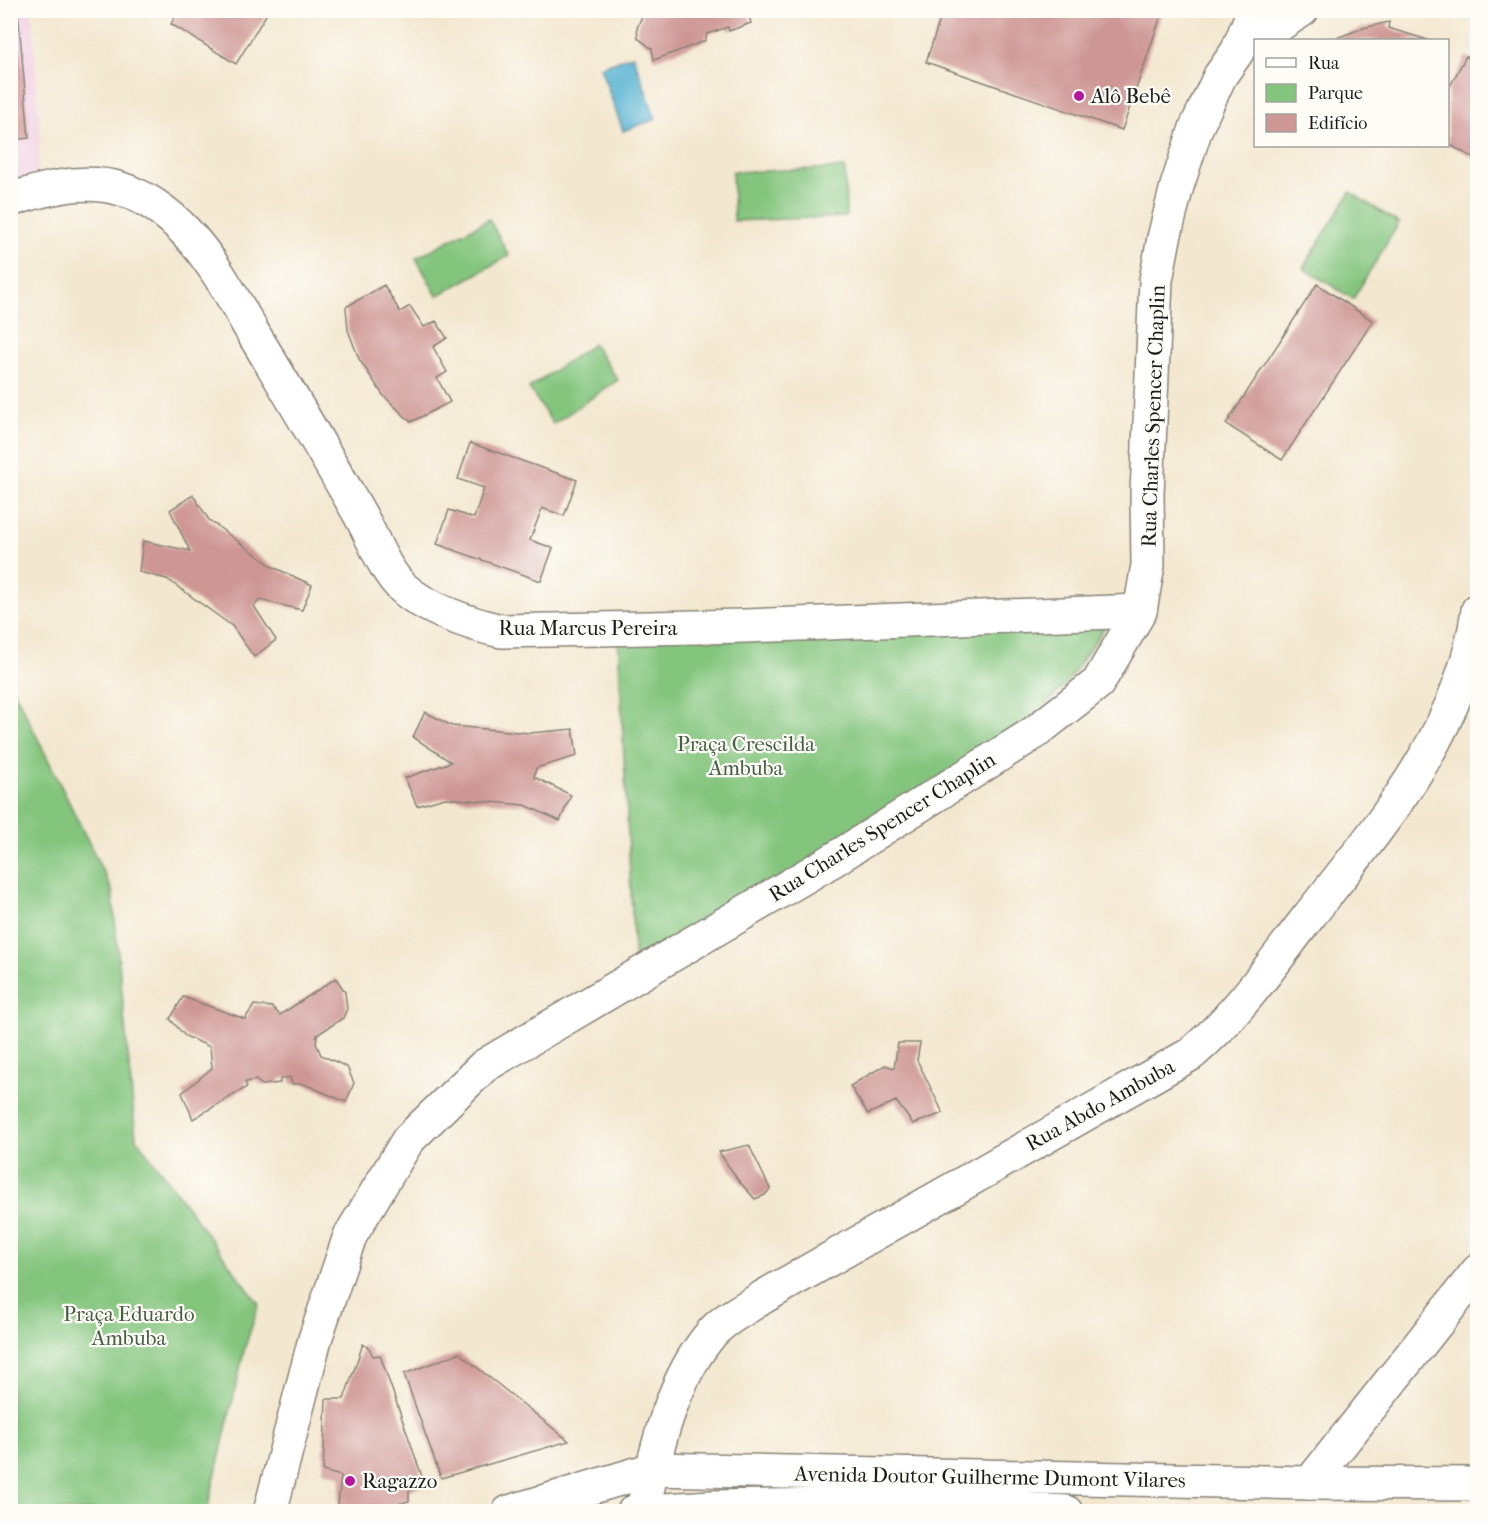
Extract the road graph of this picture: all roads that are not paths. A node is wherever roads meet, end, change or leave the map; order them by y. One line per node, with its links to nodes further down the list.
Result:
1 (1254, 10): 4 (main road, Rua Charles Spencer Chaplin)
2 (1302, 10): 3 (main road, Rua Charles Spencer Chaplin)
3 (1258, 39)
4 (1249, 45): 7 (main road, Rua Charles Spencer Chaplin)
5 (10, 200): 7 (main road, Rua Marcus Pereira)
6 (1478, 610): 10 (main road, Rua Abdo Ambuba)
7 (1140, 611): 9 (main road, Rua Charles Spencer Chaplin)
8 (1478, 1271): 11 (main road)
9 (283, 1463): 14 (main road, Rua Charles Spencer Chaplin); 15 (main road, Rua Charles Spencer Chaplin)
10 (653, 1469): 11 (main road, Avenida Doutor Guilherme Dumont Vilares); 13 (main road, Rua Abdo Ambuba); 16 (main road, Avenida Doutor Guilherme Dumont Vilares)
11 (1310, 1484): 12 (main road, Avenida Doutor Guilherme Dumont Vilares)
12 (1478, 1484)
13 (639, 1510): 17 (main road, Avenida Doutor Guilherme Dumont Vilares)
14 (270, 1512)
15 (280, 1512)
16 (509, 1512)
17 (1066, 1512)

